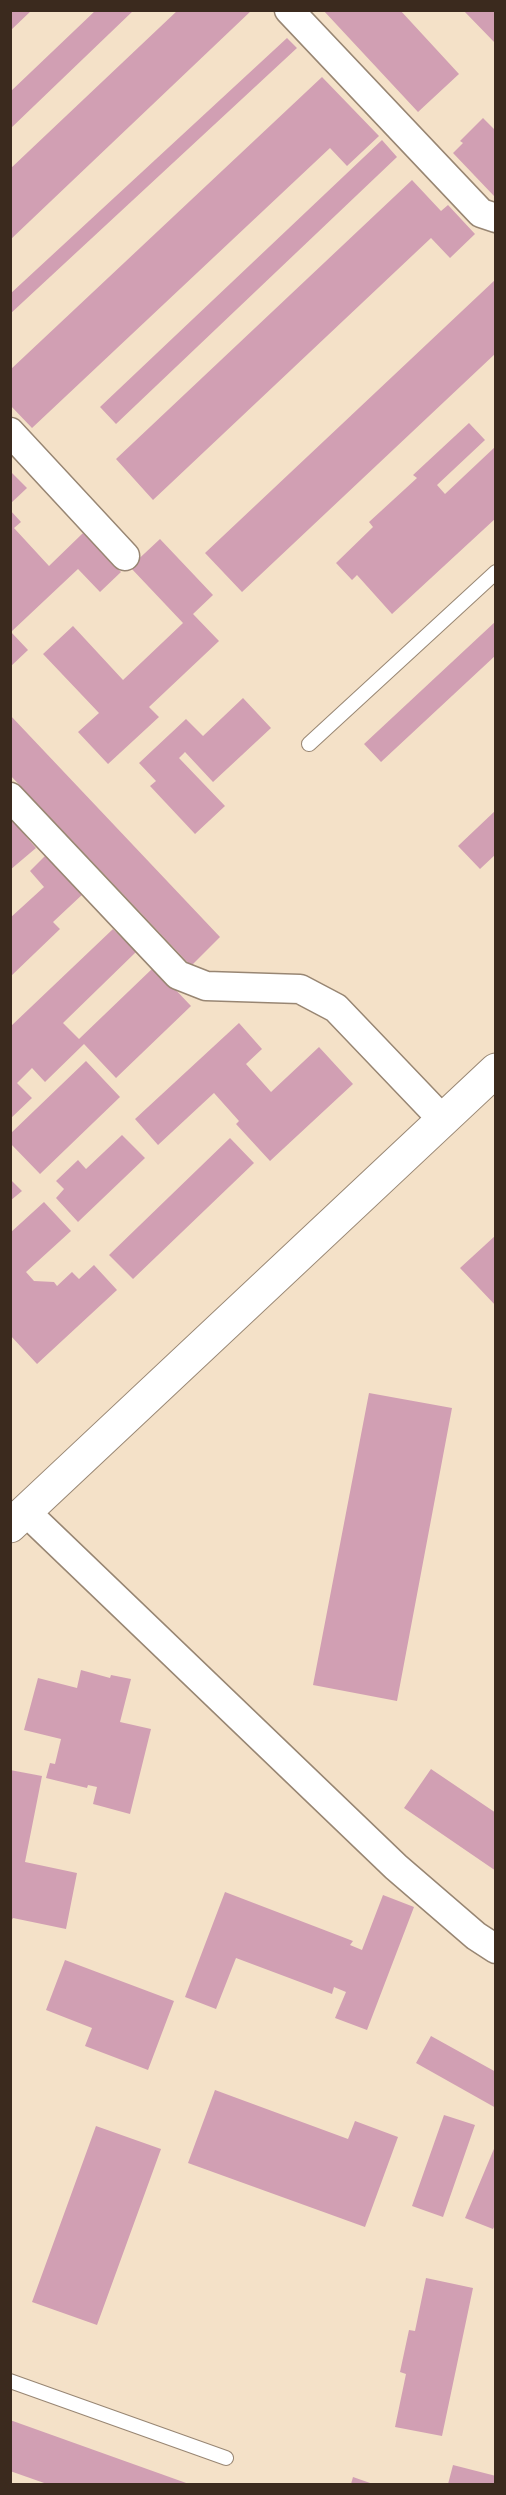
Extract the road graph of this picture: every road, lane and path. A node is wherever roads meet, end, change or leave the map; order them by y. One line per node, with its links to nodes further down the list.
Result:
1 (288, 10): 2 (street)
2 (495, 218)
3 (10, 432): 4 (street)
4 (125, 555)
5 (495, 572): 6 (lane)
6 (309, 744)
7 (10, 797): 9 (street)
8 (495, 1070): 9 (street)
9 (443, 1120): 10 (street)
10 (18, 1519): 11 (street)
11 (495, 1949)
12 (10, 2381): 13 (lane)
13 (226, 2458)

